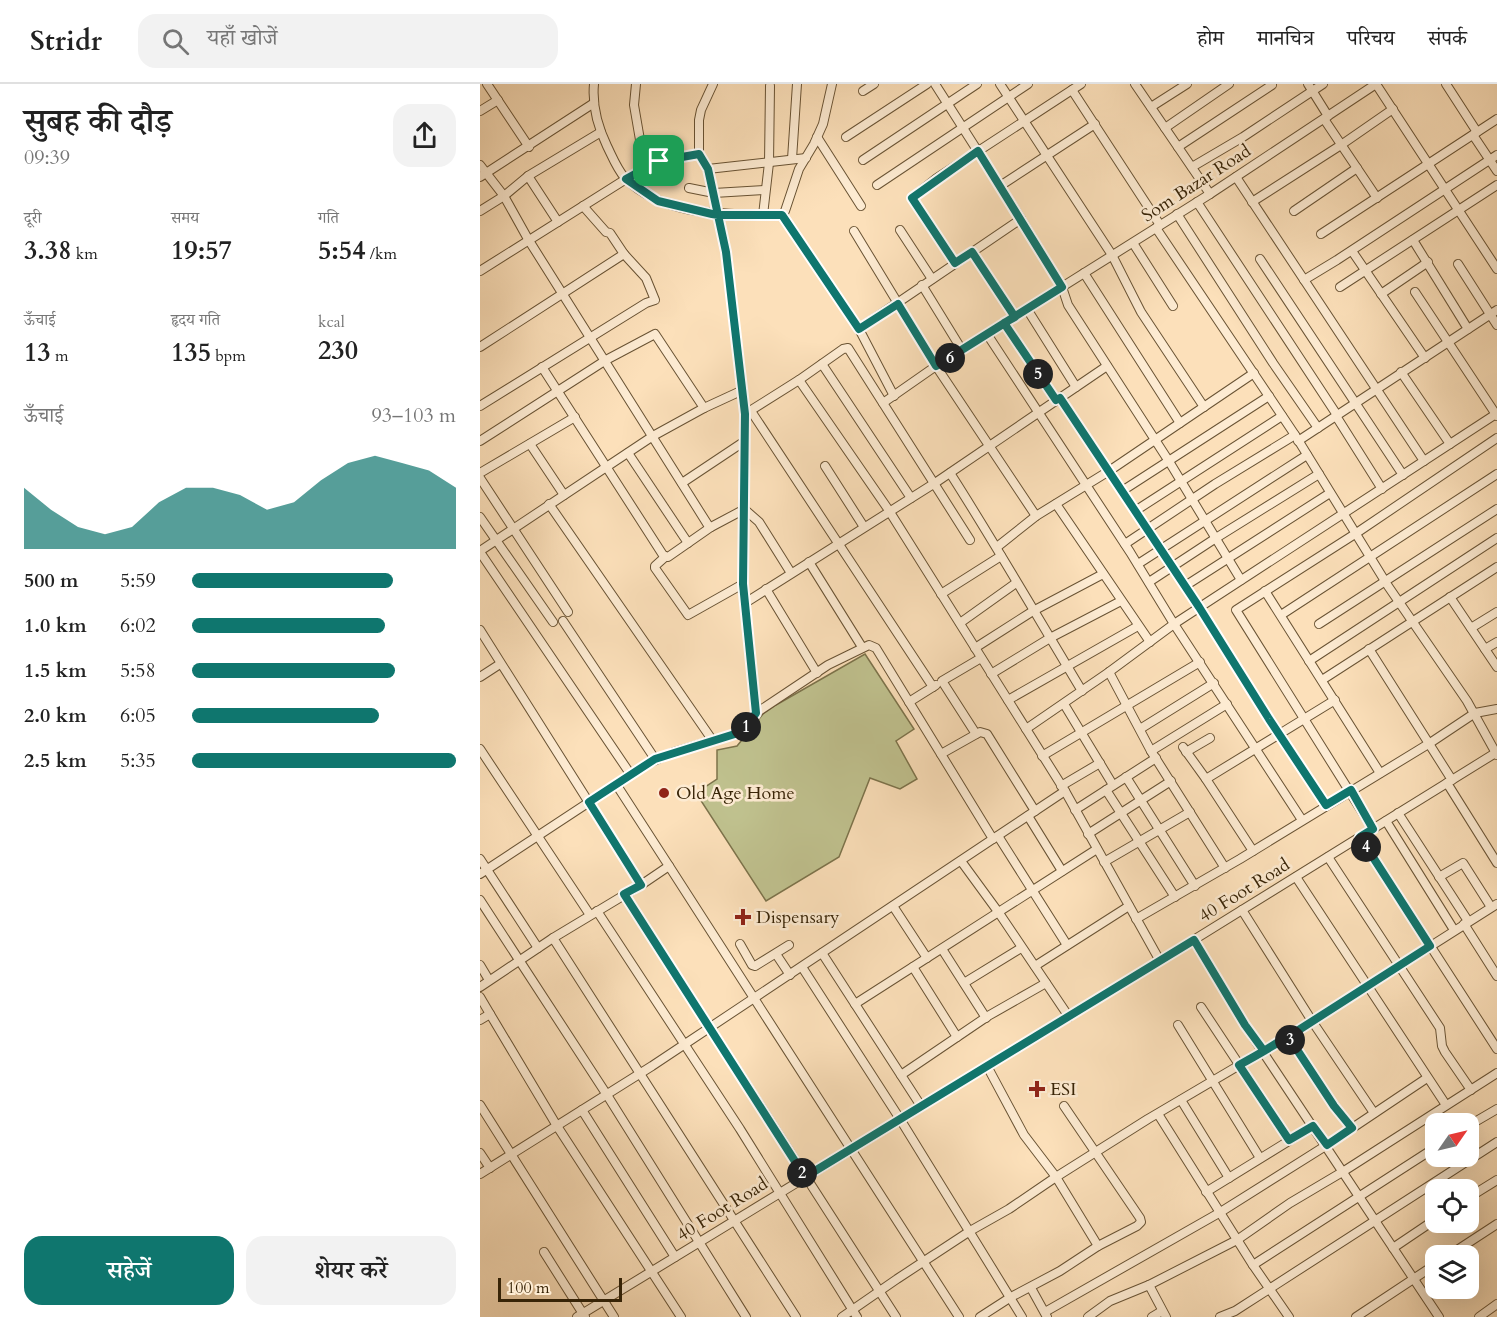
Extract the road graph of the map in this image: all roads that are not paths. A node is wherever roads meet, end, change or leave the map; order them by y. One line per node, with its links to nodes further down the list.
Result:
1 (487, 84): 26 (street)
2 (594, 84): 27 (street)
3 (636, 84): 56 (street)
4 (713, 84): 46 (street)
5 (797, 84): 50 (street)
6 (832, 84): 40 (street)
7 (874, 84): 24 (street)
8 (927, 84): 41 (street)
9 (935, 84): 28 (street)
10 (977, 84): 28 (street)
11 (1000, 84): 25 (street)
12 (1028, 84): 25 (street)
13 (1081, 84): 23 (street)
14 (1135, 84): 29 (street)
15 (1187, 84): 29 (street)
16 (1229, 84): 37 (street)
17 (1323, 84): 22 (street)
18 (1376, 84): 30 (street, Som Bazar Road); 32 (street, Som Bazar Road)
19 (1446, 84): 39 (street)
20 (1272, 85): 44 (street)
21 (770, 86): 52 (street)
22 (1311, 87): 32 (street); 54 (street)
23 (1072, 90): 34 (street); 35 (street)
24 (863, 91)
25 (1009, 97): 34 (street); 36 (street)
26 (498, 100): 31 (street); 43 (street)
27 (594, 103): 38 (street); 43 (street)
28 (947, 103): 36 (street); 51 (street)
29 (1151, 107): 37 (street)
30 (1393, 109): 42 (street); 53 (street, Som Bazar Road)
31 (480, 111)
32 (1326, 117): 42 (street); 61 (street, Som Bazar Road)
33 (1497, 119): 39 (street)
34 (1024, 121): 45 (street); 47 (street)
35 (1095, 124): 47 (street); 86 (street)
36 (963, 128): 45 (street); 63 (street)
37 (1165, 128): 44 (street)
38 (601, 132): 60 (street); 62 (street)
39 (1475, 133): 49 (street); 53 (street)
40 (817, 137): 48 (street); 76 (street)
41 (846, 137)
42 (1341, 145): 55 (street); 74 (street)
43 (529, 147): 59 (street)
44 (1178, 147): 54 (street)
45 (978, 151): 65 (street); 99 (street)
46 (699, 154): 56 (street); 57 (street)
47 (1047, 155): 65 (street); 96 (street)
48 (806, 158): 50 (street); 83 (street)
49 (1493, 158): 58 (street); 67 (street)
50 (792, 159): 52 (street)
51 (863, 160)
52 (769, 163): 57 (street); 68 (street)
53 (1429, 164): 67 (street, Som Bazar Road); 72 (street)
54 (1192, 167): 70 (street)
55 (1357, 168): 72 (street); 79 (street)
56 (645, 169): 62 (street)
57 (708, 169): 69 (street)
58 (1497, 171)
59 (482, 172): 71 (street)
60 (528, 176): 71 (street); 85 (street)
61 (1236, 177): 70 (street, Som Bazar Road); 74 (street)
62 (626, 179): 75 (street); 81 (street)
63 (877, 185)
64 (1497, 185): 77 (street)
65 (1000, 186): 84 (street)
66 (689, 188): 69 (street)
67 (1445, 189): 77 (street, Som Bazar Road); 93 (street)
68 (765, 190): 69 (street); 82 (street)
69 (714, 193): 81 (street)
70 (1210, 194): 73 (street, Som Bazar Road)
71 (504, 196): 78 (street); 90 (street)
72 (1377, 198): 89 (street)
73 (1197, 202): 80 (street, Som Bazar Road); 151 (street)
74 (1252, 202): 106 (street)
75 (583, 206): 85 (street); 95 (street)
76 (861, 206)
77 (1459, 210): 91 (street); 101 (street, Som Bazar Road)
78 (480, 211)
79 (1294, 211)
80 (1177, 214): 86 (street, Som Bazar Road); 155 (street)
81 (718, 215): 82 (street); 138 (street)
82 (763, 215): 83 (street)
83 (782, 215): 120 (street)
84 (1021, 219): 94 (street); 108 (street)
85 (558, 222): 90 (street)
86 (1158, 226): 92 (street, Som Bazar Road); 134 (street)
87 (900, 230): 105 (street)
88 (854, 231): 113 (street)
89 (1321, 234)
90 (528, 239): 102 (street); 110 (street)
91 (1413, 240): 98 (street); 103 (street)
92 (1133, 243): 96 (street, Som Bazar Road); 114 (street)
93 (1352, 251): 103 (street); 106 (street)
94 (972, 252): 99 (street); 117 (street)
95 (624, 254): 110 (street); 123 (street)
96 (1112, 255): 104 (street, Som Bazar Road); 146 (street)
97 (1260, 259): 144 (street)
98 (1428, 262): 112 (street); 121 (street)
99 (955, 263): 105 (street)
100 (1458, 264): 116 (street)
101 (1497, 270)
102 (480, 271)
103 (1365, 271): 109 (street); 112 (street)
104 (1084, 273): 108 (street, Som Bazar Road); 154 (street)
105 (932, 279): 107 (street)
106 (1304, 280): 137 (street)
107 (922, 285): 113 (street); 126 (street)
108 (1062, 287): 115 (street, Som Bazar Road); 131 (street)
109 (1340, 287)
110 (563, 292): 123 (street); 125 (street)
111 (1415, 292): 124 (street)
112 (1381, 294): 127 (street)
113 (898, 304): 120 (street); 130 (street)
114 (1173, 306)
115 (1028, 309): 117 (street, Som Bazar Road); 136 (street)
116 (1493, 312): 119 (street); 121 (street)
117 (1015, 317): 118 (street, Som Bazar Road)
118 (1004, 323): 122 (street, Som Bazar Road); 142 (street)
119 (1497, 325)
120 (859, 329): 140 (street)
121 (1468, 329): 124 (street)
122 (987, 334): 126 (street, Som Bazar Road); 149 (street)
123 (592, 337): 128 (street); 132 (street)
124 (1449, 343): 127 (street); 150 (street)
125 (480, 347)
126 (962, 350): 130 (street, Som Bazar Road)
127 (1425, 358): 133 (street)
128 (606, 360): 139 (street); 147 (street); 156 (street)
129 (822, 364): 135 (street); 143 (street); 186 (street)
130 (936, 366): 140 (street, Som Bazar Road); 164 (street)
131 (1107, 366): 136 (street); 159 (street)
132 (543, 367): 139 (street); 145 (street)
133 (1401, 372): 137 (street); 163 (street)
134 (1254, 373): 141 (street); 146 (street)
135 (799, 380): 148 (street); 193 (street)
136 (1076, 387): 142 (street)
137 (1375, 389): 144 (street); 168 (street)
138 (742, 390): 147 (street); 148 (street)
139 (557, 392): 153 (street); 160 (street)
140 (894, 396): 143 (street, Som Bazar Road)
141 (1269, 396): 152 (street); 167 (street)
142 (1058, 399): 149 (street); 171 (street)
143 (883, 403): 180 (street)
144 (1355, 403): 151 (street); 176 (street)
145 (480, 406)
146 (1203, 407): 154 (street)
147 (704, 408): 156 (street)
148 (748, 412): 161 (street); 208 (street)
149 (1037, 413): 164 (street); 181 (street)
150 (1496, 413): 163 (street)
151 (1336, 415): 155 (street); 182 (street)
152 (1282, 416): 157 (street); 178 (street)
153 (575, 417): 162 (street); 169 (street)
154 (1180, 423): 159 (street)
155 (1318, 428): 157 (street)
156 (653, 436): 165 (street); 179 (street)
157 (1297, 438): 166 (street); 187 (street)
158 (1497, 438): 202 (street)
159 (1155, 440): 167 (street); 171 (street)
160 (480, 441)
161 (745, 441): 179 (street); 191 (street)
162 (530, 444): 172 (street); 185 (street)
163 (1450, 444): 168 (street)
164 (989, 446): 173 (street); 195 (street)
165 (628, 453): 169 (street); 207 (street)
166 (1307, 455): 174 (street); 197 (street)
167 (1169, 461): 178 (street); 183 (street)
168 (1424, 461): 176 (street)
169 (607, 466): 185 (street); 214 (street)
170 (825, 466): 199 (street)
171 (1109, 471): 181 (street); 183 (street)
172 (480, 473)
173 (950, 473): 180 (street); 210 (street)
174 (1318, 474): 184 (street); 203 (street)
175 (1497, 474): 215 (street)
176 (1403, 476): 182 (street)
177 (480, 478): 200 (street)
178 (1181, 481): 187 (street); 192 (street)
179 (682, 483): 198 (street)
180 (935, 483): 186 (street); 205 (street)
181 (1086, 486): 189 (street); 209 (street)
182 (1382, 489): 194 (street)
183 (1122, 491): 192 (street)
184 (1330, 493): 194 (street); 216 (street)
185 (564, 495): 188 (street)
186 (911, 498): 193 (street)
187 (1193, 500): 197 (street); 201 (street)
188 (549, 504): 200 (street); 288 (street)
189 (1056, 504): 195 (street); 222 (street)
190 (1497, 508): 225 (street)
191 (743, 509): 198 (street); 221 (street); 227 (street)
192 (1135, 511): 201 (street)
193 (890, 512): 199 (street); 231 (street)
194 (1343, 514): 202 (street); 223 (street)
195 (1036, 516): 210 (street)
196 (480, 517): 204 (street)
197 (1204, 519): 203 (street); 211 (street)
198 (711, 527): 207 (street)
199 (864, 528): 208 (street)
200 (514, 529): 204 (street); 238 (street)
201 (1147, 529): 209 (street); 211 (street)
202 (1355, 534): 215 (street); 230 (street)
203 (1216, 538): 216 (street); 219 (street)
204 (496, 540): 212 (street); 242 (street)
205 (970, 540)
206 (1496, 540): 235 (street)
207 (688, 543): 214 (street)
208 (839, 543): 217 (street); 270 (street)
209 (1125, 544): 218 (street)
210 (997, 547): 213 (street)
211 (1160, 549): 218 (street); 219 (street)
212 (480, 551): 299 (street)
213 (1001, 556): 226 (street); 231 (street)
214 (665, 557): 227 (street)
215 (1371, 558): 225 (street); 240 (street)
216 (1228, 559): 223 (street); 228 (street)
217 (809, 562): 221 (street); 253 (street)
218 (1138, 564): 224 (street)
219 (1173, 567): 224 (street); 228 (street)
220 (1497, 567): 232 (street)
221 (792, 573): 229 (street)
222 (1103, 574): 233 (street); 237 (street)
223 (1241, 579): 236 (street)
224 (1149, 582): 245 (street)
225 (1386, 582): 235 (street); 246 (street)
226 (1016, 583): 237 (street); 244 (street)
227 (743, 584): 234 (street)
228 (1185, 586): 236 (street)
229 (766, 589): 234 (street); 264 (street)
230 (1265, 591): 240 (street); 281 (street)
231 (941, 594): 244 (street)
232 (1450, 597): 243 (street); 248 (street)
233 (1121, 601): 247 (street); 250 (street)
234 (745, 603): 279 (street)
235 (1400, 603): 243 (street); 258 (street)
236 (1199, 607): 245 (street); 286 (street)
237 (1034, 611): 250 (street); 254 (street)
238 (568, 612)
239 (1497, 612): 248 (street)
240 (1281, 615): 258 (street)
241 (563, 621): 296 (street)
242 (553, 622)
243 (1413, 622): 255 (street); 280 (street)
244 (960, 623): 254 (street)
245 (1174, 624): 251 (street); 259 (street)
246 (1319, 624)
247 (1138, 626): 251 (street); 261 (street)
248 (1472, 628): 256 (street)
249 (480, 630): 260 (street)
250 (1050, 638): 261 (street); 265 (street)
251 (1150, 642): 263 (street)
252 (1497, 642): 256 (street)
253 (862, 647): 264 (street); 274 (street)
254 (975, 648): 257 (street)
255 (1369, 649): 267 (street); 289 (street)
256 (1485, 649): 262 (street)
257 (981, 658): 265 (street); 268 (street)
258 (1309, 661): 267 (street)
259 (1200, 662): 269 (street); 276 (street)
260 (500, 664): 266 (street); 309 (street)
261 (1067, 666): 271 (street); 272 (street)
262 (1497, 667)
263 (1109, 672): 271 (street); 276 (street)
264 (818, 673): 279 (street)
265 (991, 674): 272 (street)
266 (480, 677)
267 (1322, 680): 273 (street)
268 (942, 681): 270 (street); 285 (street)
269 (1214, 683): 277 (street); 283 (street)
270 (933, 687): 274 (street)
271 (1082, 691): 275 (street)
272 (1008, 700): 282 (street)
273 (1335, 700): 281 (street); 298 (street)
274 (909, 702): 293 (street)
275 (1064, 704): 282 (street); 284 (street)
276 (1127, 704): 283 (street); 284 (street)
277 (1227, 704): 291 (street); 294 (street)
278 (1497, 709): 280 (street)
279 (756, 713): 288 (street)
280 (1475, 713): 289 (street); 292 (street)
281 (1305, 718): 286 (street); 307 (street)
282 (1026, 729): 295 (street)
283 (1140, 729): 294 (street)
284 (1082, 732): 295 (street); 297 (street)
285 (976, 734): 293 (street); 315 (street)
286 (1280, 734): 291 (street); 310 (street)
287 (1210, 738): 301 (street)
288 (712, 741): 296 (street)
289 (1430, 743): 298 (street); 302 (street)
290 (480, 749): 321 (street)
291 (1256, 749): 301 (street); 316 (street)
292 (1496, 753): 302 (street, 40 Foot Road)
293 (941, 754): 322 (street)
294 (1154, 754): 300 (street); 303 (street)
295 (1042, 756): 306 (street)
296 (655, 759): 299 (street)
297 (1100, 763): 305 (street); 306 (street)
298 (1380, 773): 307 (street)
299 (631, 775): 304 (street)
300 (1126, 777): 305 (street); 308 (street)
301 (1206, 779): 326 (street)
302 (1449, 781): 314 (street, 40 Foot Road); 331 (street)
303 (1171, 782): 308 (street); 312 (street)
304 (616, 784): 309 (street); 332 (street)
305 (1110, 787): 311 (street); 313 (street)
306 (1063, 789): 311 (street); 315 (street)
307 (1351, 790): 310 (street); 318 (street)
308 (1141, 800): 313 (street); 319 (street)
309 (589, 802): 321 (street); 338 (street)
310 (1326, 805): 316 (street)
311 (1075, 810): 320 (street)
312 (1190, 812): 319 (street); 333 (street)
313 (1121, 813): 320 (street); 324 (street)
314 (1398, 813): 317 (street, 40 Foot Road); 337 (street)
315 (1031, 814): 322 (street); 334 (street)
316 (1302, 820): 326 (street)
317 (1386, 821): 318 (street, 40 Foot Road); 352 (street)
318 (1373, 829): 323 (street, 40 Foot Road)
319 (1160, 830): 324 (street); 339 (street)
320 (1089, 834): 325 (street)
321 (537, 837): 335 (street); 348 (street)
322 (996, 837): 329 (street); 340 (street)
323 (1360, 837): 327 (street, 40 Foot Road); 358 (street)
324 (1139, 841): 330 (street); 342 (street)
325 (1097, 849): 330 (street); 334 (street)
326 (1253, 851): 333 (street)
327 (1328, 857): 336 (street, 40 Foot Road); 368 (street)
328 (480, 859): 335 (street)
329 (961, 861): 345 (street); 349 (street)
330 (1104, 862): 346 (street)
331 (1497, 863)
332 (669, 866): 338 (street); 380 (street)
333 (1225, 868): 339 (street)
334 (1062, 871): 340 (street)
335 (483, 872): 359 (street)
336 (1296, 877): 347 (street, 40 Foot Road); 377 (street)
337 (1439, 877): 344 (street); 351 (street)
338 (641, 885): 341 (street)
339 (1194, 886): 342 (street)
340 (1033, 891): 349 (street); 357 (street)
341 (624, 894): 348 (street); 389 (street)
342 (1174, 897): 350 (street)
343 (480, 900): 365 (street)
344 (1494, 905): 351 (street)
345 (893, 906): 362 (street); 364 (street)
346 (1129, 906): 350 (street); 357 (street)
347 (1242, 910): 354 (street, 40 Foot Road); 387 (street)
348 (593, 913): 353 (street); 392 (street)
349 (999, 913): 360 (street); 361 (street)
350 (1136, 919): 366 (street)
351 (1466, 923): 352 (street); 372 (street)
352 (1454, 930): 358 (street)
353 (553, 938): 359 (street); 398 (street)
354 (1194, 940): 366 (street, 40 Foot Road); 394 (street)
355 (740, 944): 363 (street)
356 (789, 945): 363 (street)
357 (1067, 945): 369 (street)
358 (1430, 946): 368 (street); 393 (street)
359 (538, 948): 365 (street)
360 (1022, 948): 369 (street); 376 (street)
361 (942, 949): 364 (street); 376 (street)
362 (822, 953): 370 (street); 381 (street)
363 (776, 954): 373 (street)
364 (927, 958): 371 (street)
365 (519, 961): 374 (street); 403 (street)
366 (1160, 961): 384 (street, 40 Foot Road)
367 (480, 965): 374 (street)
368 (1400, 965): 377 (street); 402 (street)
369 (1035, 966): 375 (street)
370 (802, 967): 373 (street); 413 (street)
371 (913, 967): 381 (street); 391 (street)
372 (1496, 971)
373 (790, 975): 380 (street)
374 (489, 980): 378 (street)
375 (1046, 983): 384 (street); 385 (street)
376 (964, 984): 385 (street)
377 (1367, 986): 387 (street); 400 (street)
378 (480, 987)
379 (480, 997): 383 (street)
380 (754, 998): 389 (street); 421 (street)
381 (855, 1004): 399 (street)
382 (1201, 1007): 395 (street)
383 (490, 1014): 386 (street); 415 (street)
384 (1069, 1017): 396 (street, 40 Foot Road)
385 (986, 1018): 391 (street)
386 (480, 1020)
387 (1312, 1021): 390 (street); 411 (street)
388 (1178, 1025): 401 (street)
389 (710, 1028): 392 (street); 430 (street)
390 (1288, 1036): 394 (street); 417 (street)
391 (957, 1037): 399 (street)
392 (684, 1045): 398 (street); 436 (street)
393 (1497, 1049)
394 (1264, 1051): 395 (street); 416 (street)
395 (1239, 1065): 401 (street); 418 (street)
396 (987, 1066): 407 (street, 40 Foot Road); 431 (street)
397 (1497, 1073): 402 (street)
398 (641, 1074): 403 (street); 439 (street)
399 (901, 1075): 407 (street)
400 (1428, 1078): 405 (street); 411 (street)
401 (1213, 1081): 404 (street); 426 (street)
402 (1471, 1090): 405 (street)
403 (607, 1095): 410 (street); 445 (street)
404 (1181, 1100): 412 (street); 432 (street)
405 (1446, 1105): 428 (street)
406 (480, 1106): 424 (street)
407 (921, 1106): 413 (street, 40 Foot Road)
408 (1064, 1106): 423 (street)
409 (1497, 1109): 414 (street)
410 (582, 1110): 415 (street); 450 (street)
411 (1374, 1113): 417 (street)
412 (1158, 1114): 423 (street); 435 (street)
413 (900, 1119): 421 (street, 40 Foot Road); 443 (street)
414 (1479, 1120)
415 (556, 1126): 424 (street); 453 (street)
416 (1313, 1126): 418 (street); 420 (street)
417 (1352, 1128): 420 (street)
418 (1289, 1140): 426 (street)
419 (1497, 1142): 440 (street)
420 (1327, 1145): 428 (street); 438 (street)
421 (851, 1149): 430 (street, 40 Foot Road); 451 (street)
422 (480, 1152): 427 (street)
423 (1096, 1153): 431 (street); 447 (street)
424 (512, 1154): 427 (street); 461 (street)
425 (1425, 1154): 437 (street)
426 (1260, 1158): 432 (street)
427 (490, 1168): 429 (street)
428 (1344, 1171): 437 (street); 444 (street)
429 (480, 1174)
430 (805, 1177): 436 (street, 40 Foot Road); 459 (street)
431 (1056, 1177): 443 (street); 447 (street)
432 (1229, 1178): 435 (street)
433 (1497, 1180): 434 (street)
434 (1479, 1191)
435 (1206, 1192): 438 (street)
436 (779, 1193): 439 (street, 40 Foot Road); 463 (street)
437 (1360, 1196): 440 (street); 452 (street)
438 (1219, 1213): 444 (street); 465 (street)
439 (735, 1220): 445 (street, 40 Foot Road); 470 (street)
440 (1375, 1221): 448 (street); 458 (street)
441 (1497, 1224): 446 (street)
442 (1425, 1226): 448 (street)
443 (970, 1231): 451 (street); 460 (street)
444 (1237, 1240): 452 (street); 456 (street)
445 (699, 1242): 450 (street, 40 Foot Road); 469 (street)
446 (1465, 1245)
447 (1098, 1246): 457 (street)
448 (1393, 1248): 455 (street)
449 (544, 1252): 466 (street)
450 (675, 1257): 453 (street, 40 Foot Road)
451 (923, 1262): 459 (street); 473 (street)
452 (1253, 1265): 458 (street)
453 (652, 1271): 461 (street, 40 Foot Road); 468 (street)
454 (1425, 1271): 455 (street)
455 (1413, 1278): 480 (street); 481 (street)
456 (1149, 1285): 464 (street); 476 (street)
457 (1031, 1288): 460 (street); 465 (street)
458 (1269, 1289): 478 (street); 479 (street)
459 (879, 1291): 463 (street); 472 (street)
460 (1011, 1297): 474 (street); 475 (street)
461 (604, 1302): 466 (street, 40 Foot Road); 467 (street)
462 (1497, 1304): 482 (street)
463 (854, 1314): 471 (street)
464 (1164, 1314): 477 (street)
465 (1046, 1315)
466 (582, 1316)
467 (614, 1317)
468 (681, 1317)
469 (746, 1317)
470 (796, 1317)
471 (842, 1317)
472 (896, 1317)
473 (959, 1317)
474 (980, 1317)
475 (1022, 1317)
476 (1088, 1317)
477 (1152, 1317)
478 (1220, 1317)
479 (1289, 1317)
480 (1356, 1317)
481 (1439, 1317)
482 (1479, 1317)

